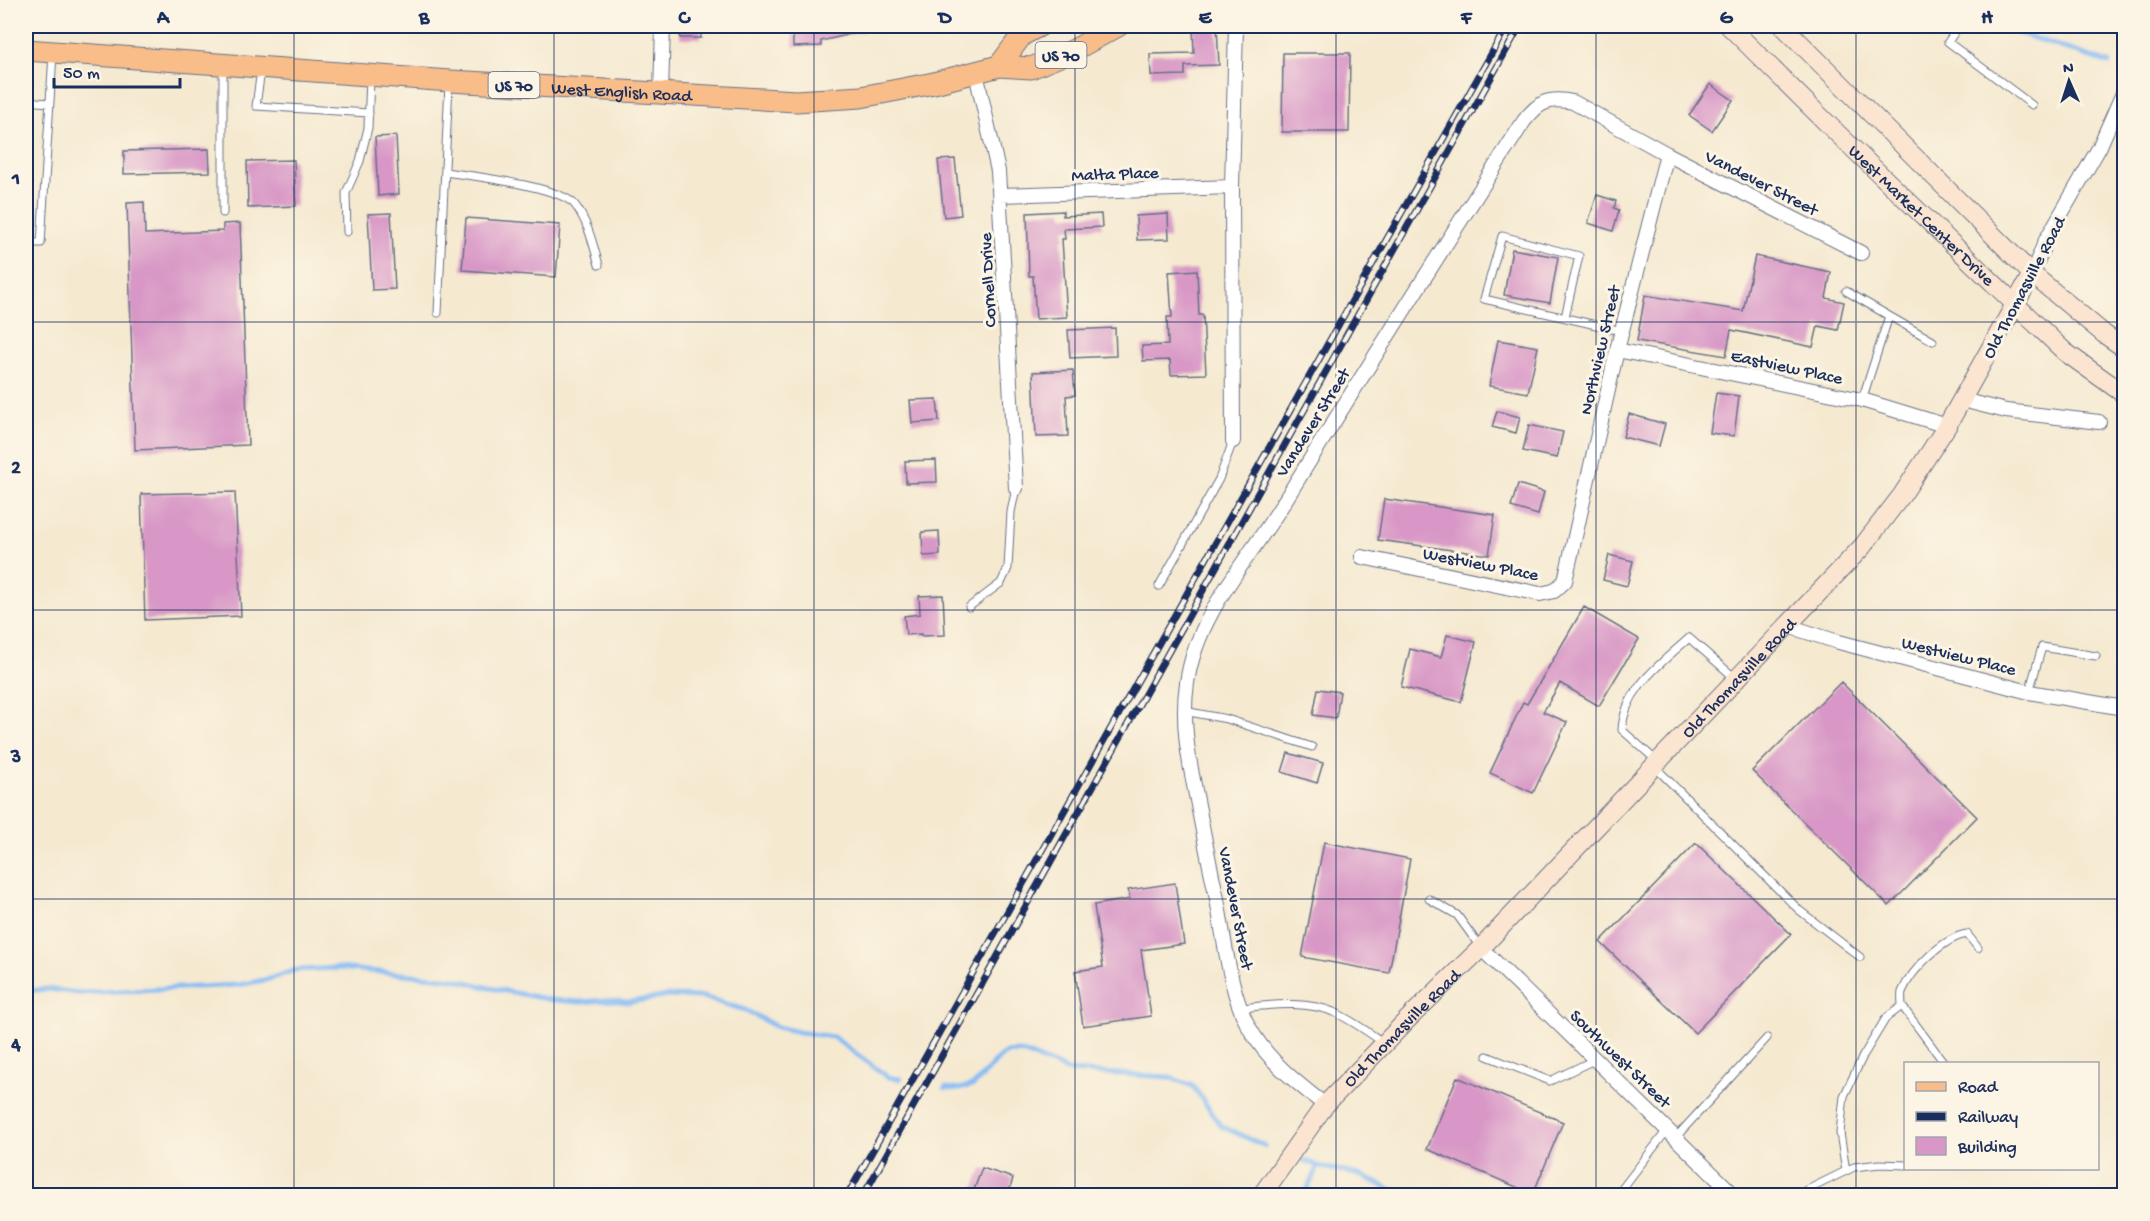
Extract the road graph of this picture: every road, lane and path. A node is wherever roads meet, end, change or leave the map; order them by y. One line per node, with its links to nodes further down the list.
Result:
1 (663, 26): 17 (street)
2 (1118, 26): 11 (main road, West English Road / US 70)
3 (1236, 26): 24 (street)
4 (1729, 26): 33 (street, West Market Center Drive)
5 (1783, 26): 31 (street, West Market Center Drive)
6 (1959, 26): 20 (lane)
7 (1027, 29): 11 (main road, US 70)
8 (26, 50): 9 (main road, West English Road / US 70)
9 (53, 52): 10 (main road, West English Road / US 70); 19 (lane)
10 (223, 64): 12 (main road, West English Road / US 70); 26 (lane)
11 (999, 66): 13 (main road, West English Road / US 70)
12 (261, 67): 14 (main road, West English Road / US 70); 21 (lane)
13 (976, 73): 17 (main road, West English Road / US 70); 25 (street, Cornell Drive)
14 (370, 75): 15 (main road, West English Road / US 70); 21 (lane)
15 (450, 81): 17 (main road, West English Road / US 70); 23 (lane)
16 (2124, 91): 31 (street, Old Thomasville Road)
17 (661, 93)
18 (26, 101): 19 (lane)
19 (49, 103): 28 (lane)
20 (2032, 105)
21 (369, 113): 27 (lane)
22 (1667, 154): 29 (street, Vandever Street); 37 (street, Northview Street); 57 (street, Vandever Street)
23 (445, 172): 30 (lane); 34 (lane)
24 (1232, 188): 25 (street, Malta Place); 46 (street)
25 (1000, 195): 47 (street, Cornell Drive)
26 (223, 213)
27 (347, 232)
28 (26, 243)
29 (1861, 253)
30 (599, 265)
31 (2032, 274): 33 (street, Old Thomasville Road); 39 (street, West Market Center Drive)
32 (1846, 291): 35 (lane)
33 (2016, 305): 41 (street, West Market Center Drive); 43 (street, Old Thomasville Road)
34 (438, 313)
35 (1889, 316): 38 (lane); 42 (lane)
36 (1565, 318): 36 (lane); 37 (lane)
37 (1622, 331): 40 (street, Northview Street)
38 (1933, 341)
39 (2124, 348)
40 (1617, 350): 42 (street, Eastview Place); 48 (street, Northview Street)
41 (2124, 394)
42 (1862, 400): 45 (street, Eastview Place)
43 (1962, 400): 44 (street); 45 (street, Old Thomasville Road)
44 (2099, 422)
45 (1947, 426): 52 (street, Old Thomasville Road)
46 (1233, 441): 50 (lane)
47 (1016, 488): 51 (lane)
48 (1570, 556): 49 (street, Westview Place)
49 (1362, 557)
50 (1159, 586)
51 (969, 607)
52 (1788, 626): 54 (street, Old Thomasville Road); 55 (street, Westview Place)
53 (2096, 656): 55 (lane)
54 (1737, 679): 59 (street, Old Thomasville Road); 59 (lane)
55 (2029, 692): 56 (street, Westview Place)
56 (2124, 708)
57 (1184, 711): 58 (lane); 65 (street, Vandever Street)
58 (1312, 747)
59 (1656, 764): 61 (street, Old Thomasville Road); 63 (lane)
60 (1429, 899): 61 (lane)
61 (1481, 948): 67 (street, Old Thomasville Road); 69 (street, Southwest Street)
62 (1978, 948): 64 (lane)
63 (1860, 957)
64 (1902, 1006): 70 (lane); 74 (lane)
65 (1242, 1008): 67 (lane); 71 (street, Vandever Street)
66 (1767, 1038): 72 (lane)
67 (1384, 1043): 71 (street, Old Thomasville Road)
68 (1488, 1056): 69 (lane)
69 (1596, 1059): 72 (street, Southwest Street)
70 (1944, 1062)
71 (1324, 1105): 76 (street, Old Thomasville Road)
72 (1672, 1133): 75 (lane); 77 (street, Southwest Street)
73 (1904, 1165): 74 (lane)
74 (1846, 1171): 78 (lane)
75 (1621, 1190)
76 (1261, 1196)
77 (1735, 1196)
78 (1795, 1196)

